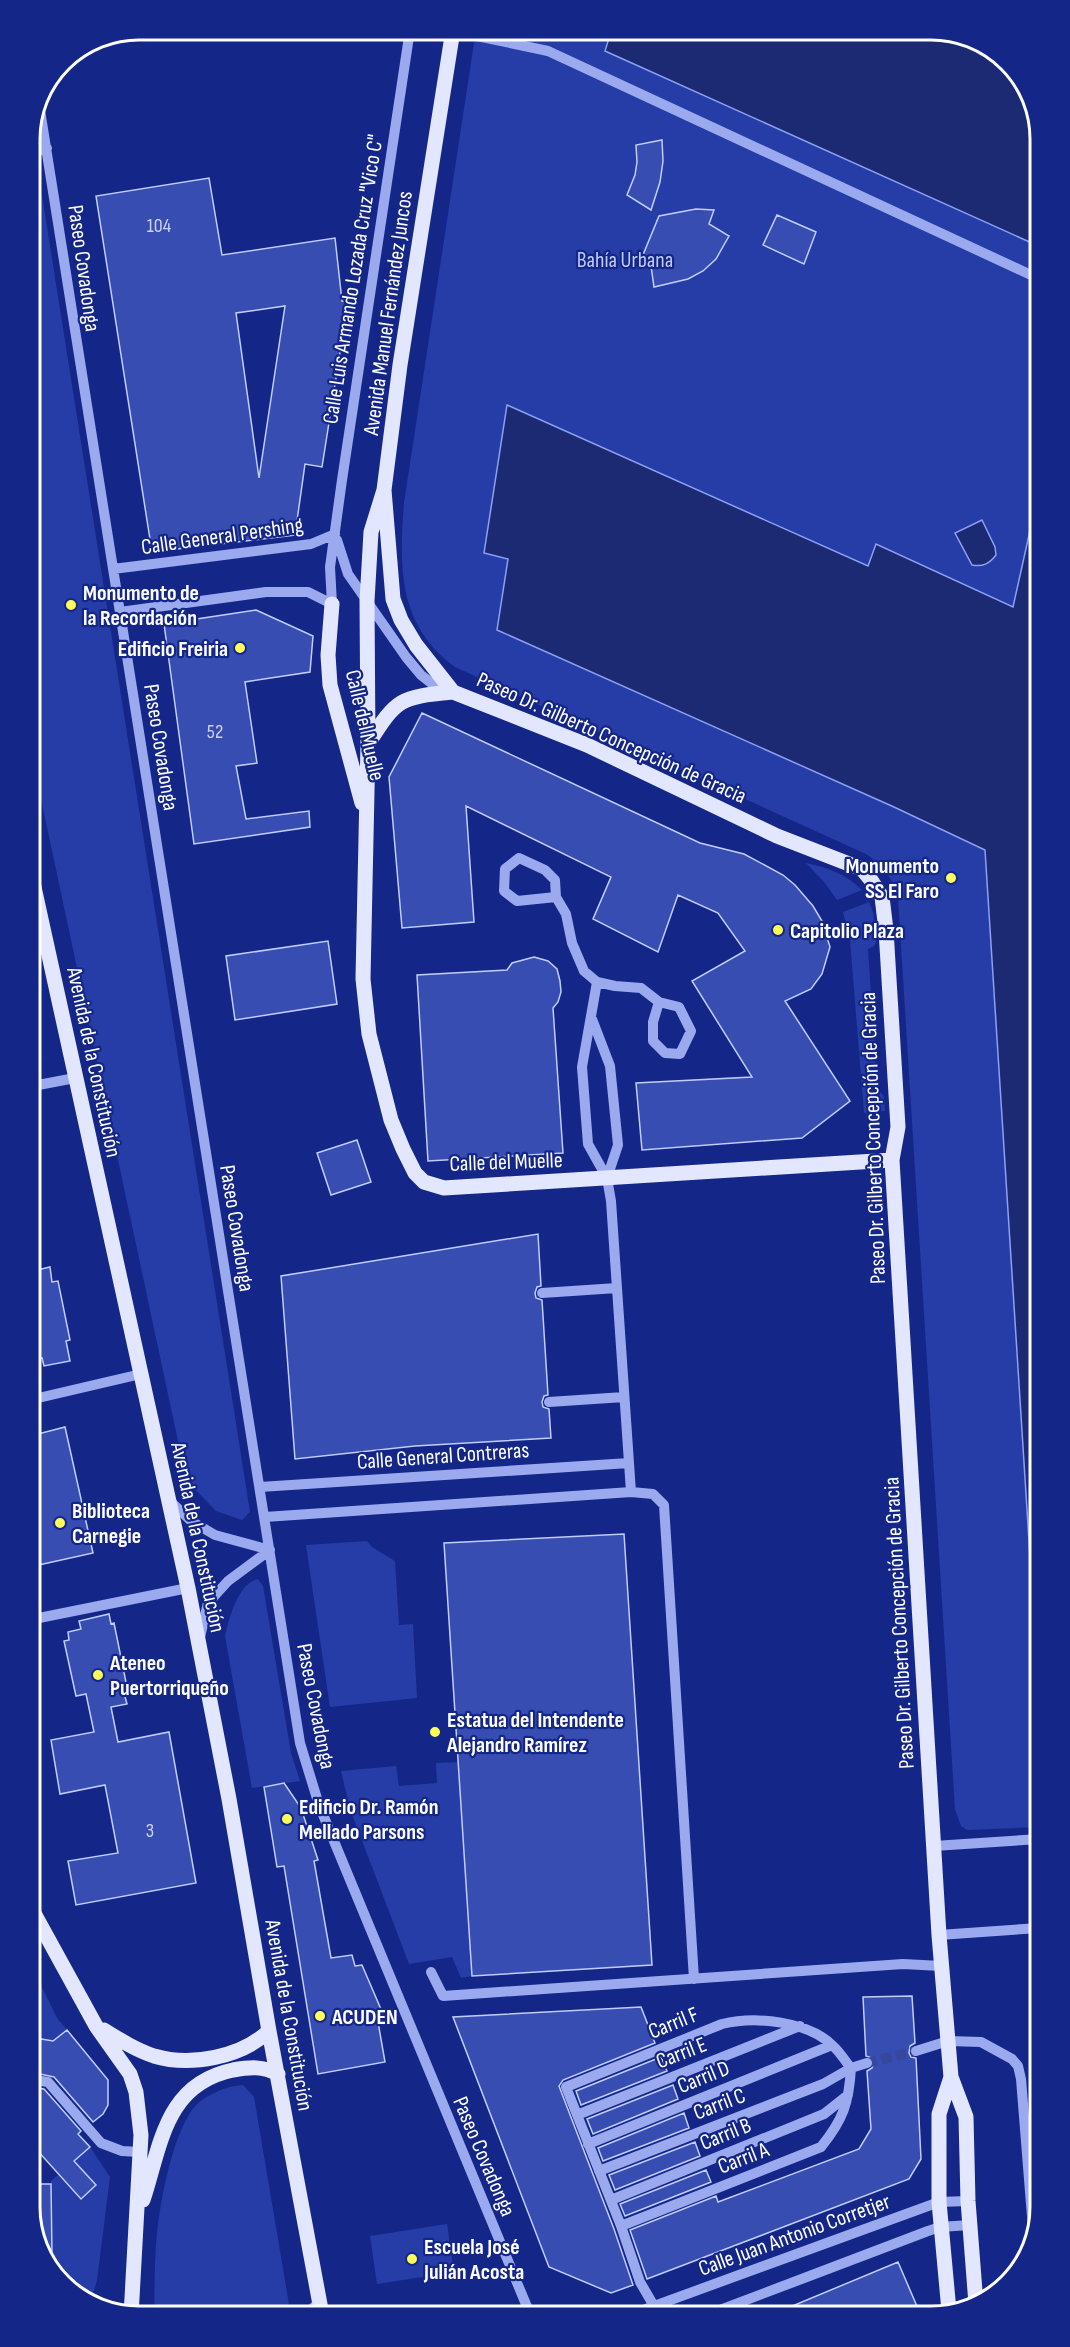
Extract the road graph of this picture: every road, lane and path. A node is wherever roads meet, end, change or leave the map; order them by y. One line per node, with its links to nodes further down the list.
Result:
1 (408, 40): 9 (street, Calle Luis Armando Lozada Cruz "Vico C")
2 (451, 40): 8 (main road, Avenida Manuel Fernández Juncos)
3 (500, 40): 7 (street)
4 (42, 124): 5 (street, Paseo Covadonga)
5 (47, 148): 6 (street); 10 (street, Paseo Covadonga)
6 (41, 149)
7 (1030, 275)
8 (384, 490): 11 (main road, Avenida Manuel Fernández Juncos); 14 (main road, Paseo Dr. Gilberto Concepción de Gracia)
9 (335, 534): 10 (street, Calle General Pershing); 11 (street); 12 (street, Calle Luis Armando Lozada Cruz "Vico C")
10 (113, 569): 13 (street, Paseo Covadonga)
11 (367, 601): 14 (street); 15 (main road, Calle del Muelle)
12 (332, 604): 13 (street); 16 (main road, Calle del Muelle)
13 (120, 612): 33 (street, Paseo Covadonga)
14 (453, 692): 15 (main road); 24 (main road, Paseo Dr. Gilberto Concepción de Gracia)
15 (368, 744): 16 (main road, Calle del Muelle)
16 (366, 820): 25 (main road, Calle del Muelle)
17 (556, 897): 17 (street); 19 (street)
18 (41, 918): 22 (main road, Avenida de la Constitución)
19 (597, 982): 20 (street); 21 (street)
20 (659, 1002): 20 (street)
21 (592, 1019): 25 (street); 25 (street)
22 (75, 1078): 23 (street); 28 (main road, Avenida de la Constitución)
23 (41, 1085)
24 (892, 1160): 25 (main road, Calle del Muelle); 42 (main road, Paseo Dr. Gilberto Concepción de Gracia)
25 (607, 1178): 26 (street)
26 (617, 1288): 27 (street); 29 (street)
27 (542, 1293)
28 (141, 1374): 30 (street); 35 (main road, Avenida de la Constitución)
29 (624, 1397): 31 (street); 32 (street)
30 (40, 1398)
31 (549, 1402)
32 (630, 1463): 33 (street, Calle General Contreras); 34 (street)
33 (260, 1487): 36 (street, Paseo Covadonga)
34 (631, 1492): 36 (street); 48 (street)
35 (168, 1499): 37 (street); 38 (main road, Avenida de la Constitución)
36 (265, 1518): 37 (street, Paseo Covadonga)
37 (270, 1550): 40 (street); 77 (street, Paseo Covadonga)
38 (188, 1587): 39 (street); 40 (main road, Avenida de la Constitución)
39 (40, 1618)
40 (198, 1642): 51 (main road, Avenida de la Constitución)
41 (1030, 1840): 42 (street)
42 (934, 1846): 45 (main road, Paseo Dr. Gilberto Concepción de Gracia)
43 (40, 1924): 49 (main road)
44 (1030, 1929): 45 (street)
45 (939, 1935): 46 (main road, Paseo Dr. Gilberto Concepción de Gracia)
46 (941, 1966): 48 (street); 52 (main road, Paseo Dr. Gilberto Concepción de Gracia)
47 (431, 1972): 48 (street)
48 (694, 1980)
49 (96, 2026): 51 (main road); 63 (main road)
50 (800, 2026): 53 (street); 61 (street, Carril E); 61 (street, Carril F)
51 (269, 2031): 57 (main road, Avenida de la Constitución)
52 (948, 2041): 54 (street); 58 (main road, Paseo Dr. Gilberto Concepción de Gracia); 65 (street)
53 (832, 2044): 56 (street); 62 (street, Carril D)
54 (916, 2051)
55 (867, 2063): 56 (street, Carril C)
56 (851, 2068): 60 (street, Carril A); 64 (street, Carril C)
57 (278, 2074): 69 (main road); 76 (main road, Avenida de la Constitución)
58 (951, 2077): 67 (main road, Paseo Dr. Gilberto Concepción de Gracia); 68 (main road, Paseo Dr. Gilberto Concepción de Gracia)
59 (40, 2081): 63 (street)
60 (849, 2094): 66 (street, Carril B); 71 (street, Carril A)
61 (577, 2115): 62 (street)
62 (588, 2144): 64 (street)
63 (140, 2152): 69 (main road)
64 (599, 2171): 66 (street)
65 (1030, 2192)
66 (611, 2200): 71 (street)
67 (968, 2201): 68 (street, Calle Juan Antonio Corretjer); 70 (main road, Paseo Dr. Gilberto Concepción de Gracia)
68 (939, 2202): 72 (main road, Paseo Dr. Gilberto Concepción de Gracia); 78 (street, Calle Juan Antonio Corretjer)
69 (137, 2217): 75 (main road)
70 (970, 2225): 72 (street, Calle Juan Antonio Corretjer); 73 (main road, Paseo Dr. Gilberto Concepción de Gracia)
71 (621, 2226): 78 (street)
72 (940, 2227): 74 (main road, Paseo Dr. Gilberto Concepción de Gracia); 79 (street, Calle Juan Antonio Corretjer)
73 (975, 2295)
74 (948, 2305)
75 (132, 2306)
76 (321, 2306)
77 (527, 2306)
78 (654, 2306)
79 (731, 2306)

